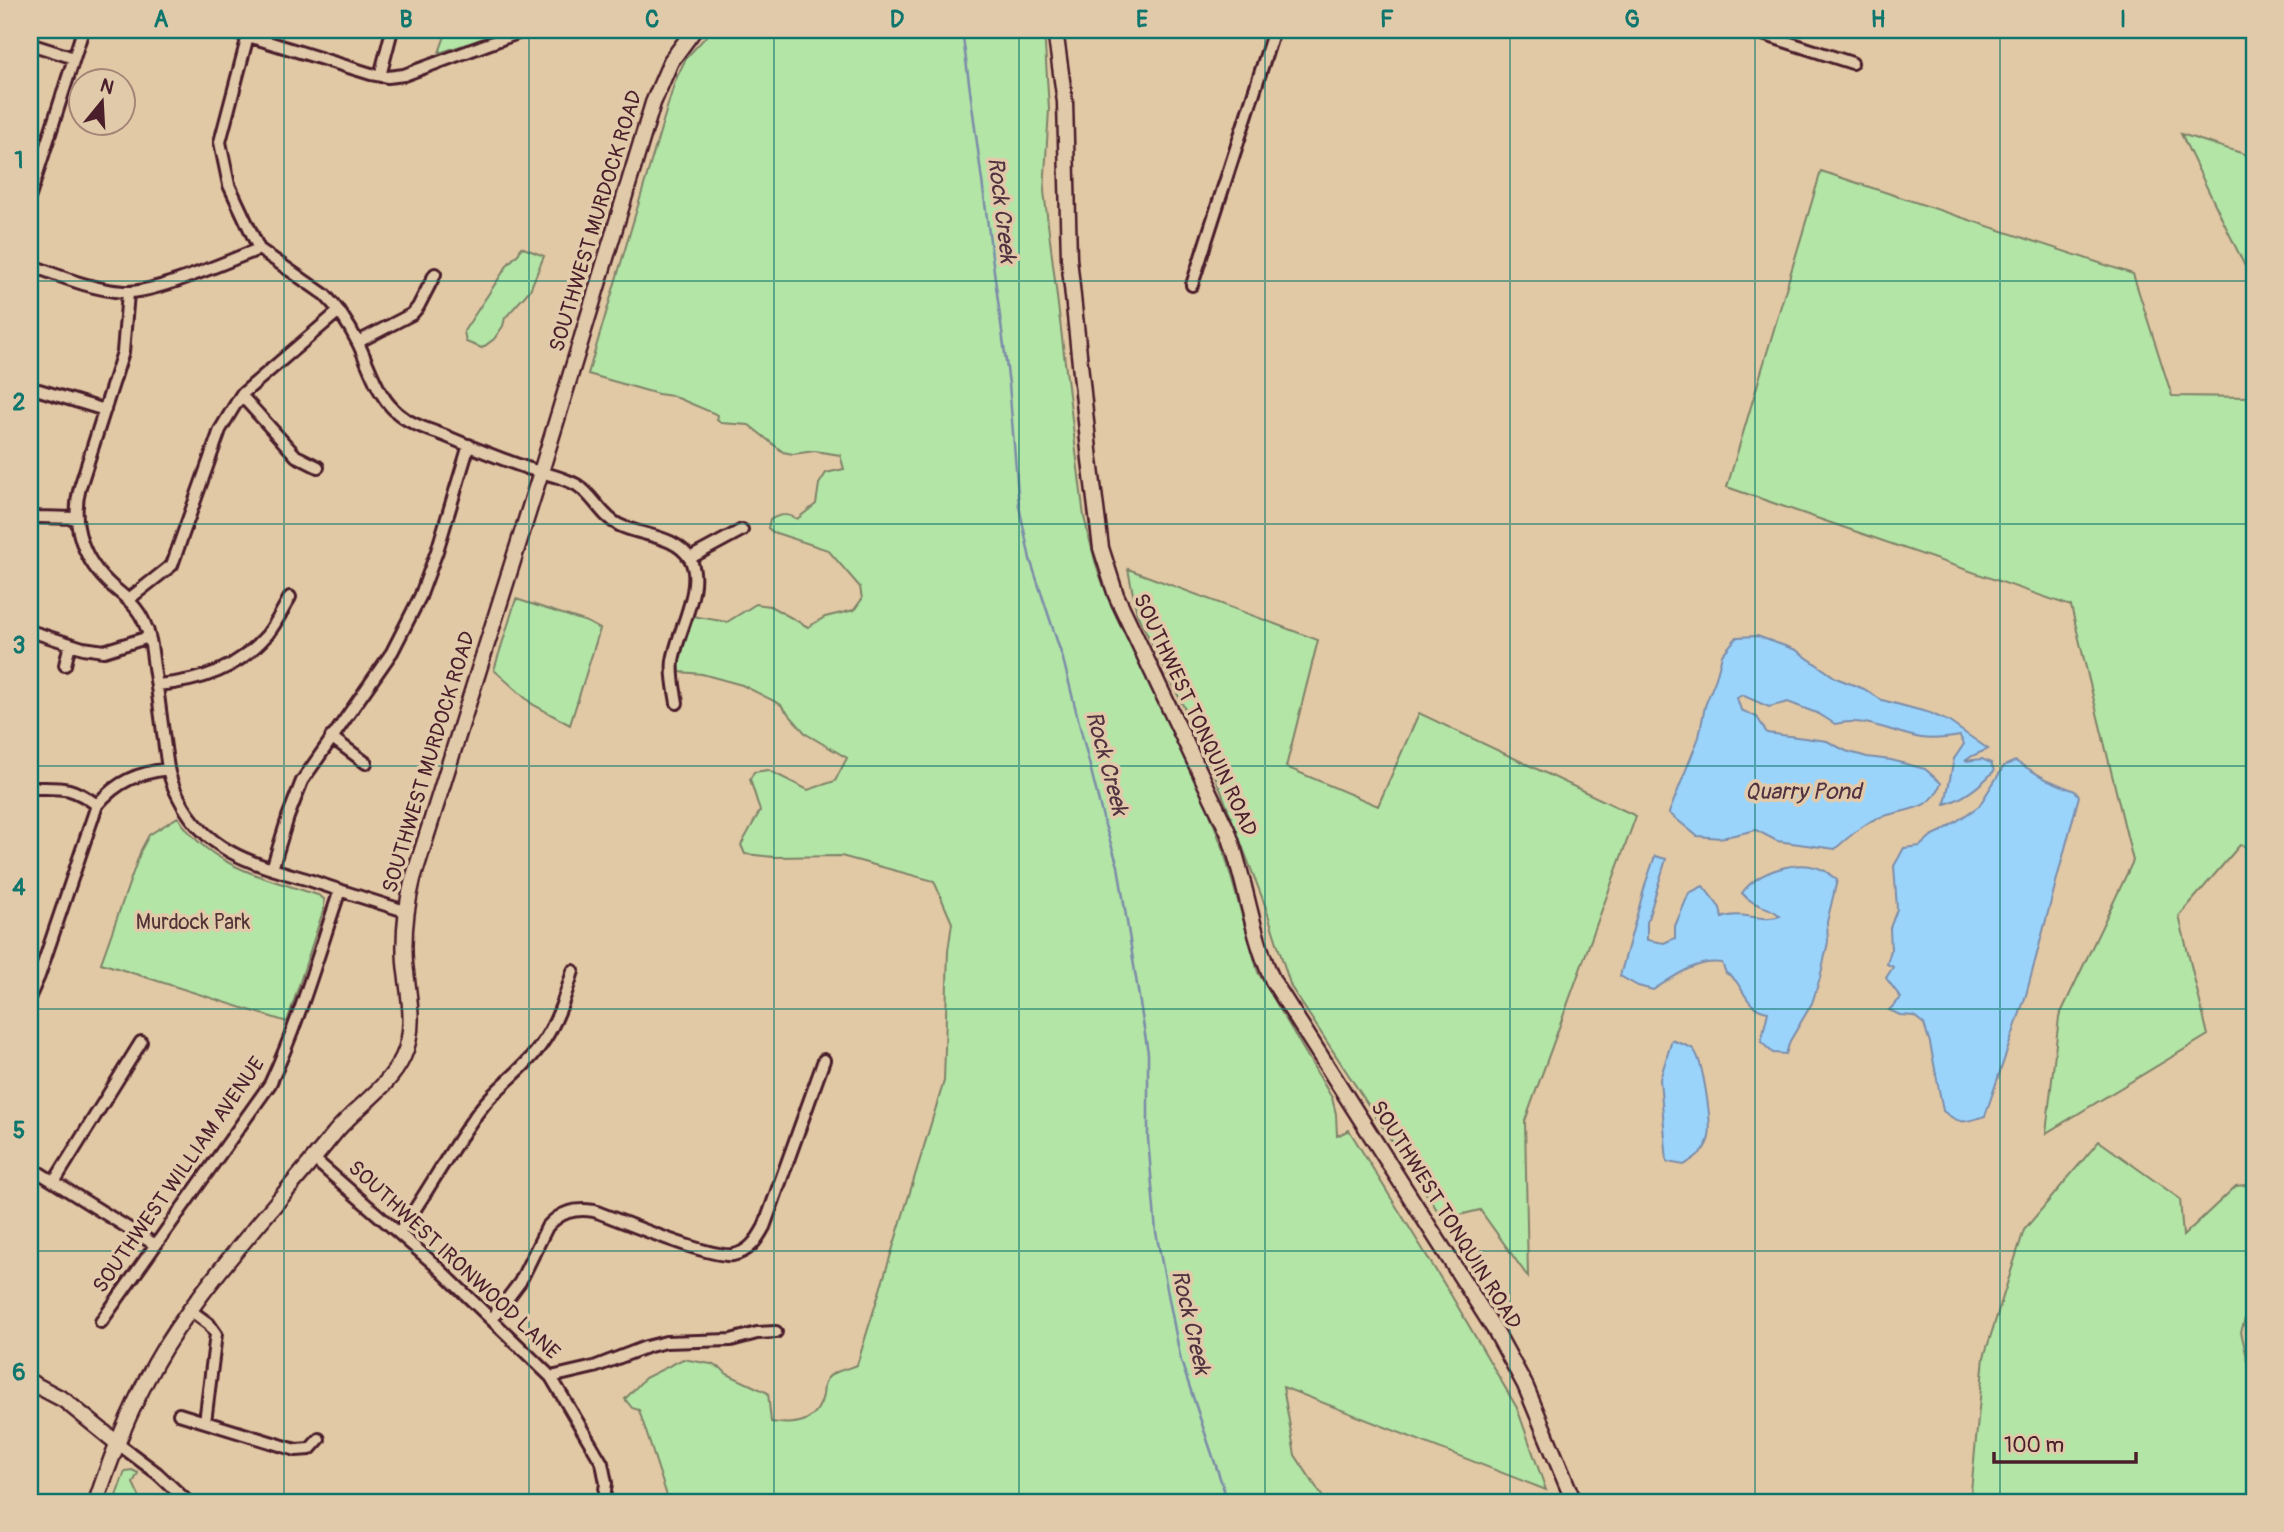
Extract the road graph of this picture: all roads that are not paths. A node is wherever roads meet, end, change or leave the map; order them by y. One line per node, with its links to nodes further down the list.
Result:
1 (83, 30): 11 (street)
2 (229, 30): 9 (street)
3 (392, 30): 13 (street)
4 (526, 30): 13 (street)
5 (694, 30): 27 (main road, SOUTHWEST MURDOCK ROAD)
6 (1055, 30): 70 (main road, SOUTHWEST TONQUIN ROAD)
7 (1274, 30): 18 (street)
8 (1750, 30): 12 (street)
9 (249, 33): 13 (street); 15 (street)
10 (30, 44): 11 (street)
11 (74, 58): 14 (street)
12 (1852, 63)
13 (380, 76)
14 (30, 195)
15 (259, 249): 19 (street); 20 (street)
16 (30, 265): 19 (street)
17 (435, 274): 21 (street)
18 (1192, 285)
19 (128, 293): 24 (street)
20 (339, 311): 21 (street); 23 (street)
21 (358, 342): 25 (street)
22 (39, 390): 24 (street)
23 (241, 395): 26 (street); 33 (street)
24 (105, 410): 29 (street)
25 (468, 445): 27 (street); 40 (street)
26 (318, 467)
27 (541, 472): 31 (street); 47 (main road, SOUTHWEST MURDOCK ROAD)
28 (30, 515): 29 (street)
29 (76, 518): 33 (street)
30 (743, 530): 31 (street)
31 (690, 558): 39 (street)
32 (290, 597): 38 (street)
33 (129, 599): 35 (street)
34 (30, 631): 36 (street)
35 (149, 637): 36 (street); 38 (street)
36 (70, 644): 37 (street)
37 (65, 665)
38 (157, 685): 42 (street)
39 (677, 703)
40 (331, 737): 41 (street); 45 (street)
41 (366, 763)
42 (168, 769): 44 (street); 45 (street)
43 (30, 788): 44 (street)
44 (96, 805): 49 (street)
45 (272, 869): 46 (street)
46 (340, 890): 47 (street); 56 (street, SOUTHWEST WILLIAM AVENUE)
47 (405, 911): 52 (main road, SOUTHWEST MURDOCK ROAD)
48 (573, 971): 55 (street)
49 (30, 996)
50 (141, 1042): 54 (street)
51 (824, 1060): 58 (street)
52 (314, 1159): 55 (street, SOUTHWEST IRONWOOD LANE); 57 (main road, SOUTHWEST MURDOCK ROAD)
53 (30, 1167): 54 (street)
54 (54, 1182): 56 (street)
55 (399, 1233): 58 (street, SOUTHWEST IRONWOOD LANE)
56 (154, 1244): 59 (street, SOUTHWEST WILLIAM AVENUE)
57 (190, 1310): 64 (street); 66 (main road, SOUTHWEST MURDOCK ROAD)
58 (492, 1319): 61 (street, SOUTHWEST IRONWOOD LANE)
59 (101, 1322)
60 (776, 1332): 61 (street, SOUTHWEST IRONWOOD LANE)
61 (551, 1377): 69 (street)
62 (30, 1382): 66 (main road)
63 (179, 1414): 64 (street)
64 (205, 1422): 65 (street)
65 (319, 1439)
66 (117, 1443): 67 (main road, SOUTHWEST MURDOCK ROAD); 68 (street)
67 (96, 1502)
68 (188, 1502)
69 (601, 1502)
70 (1574, 1502)

